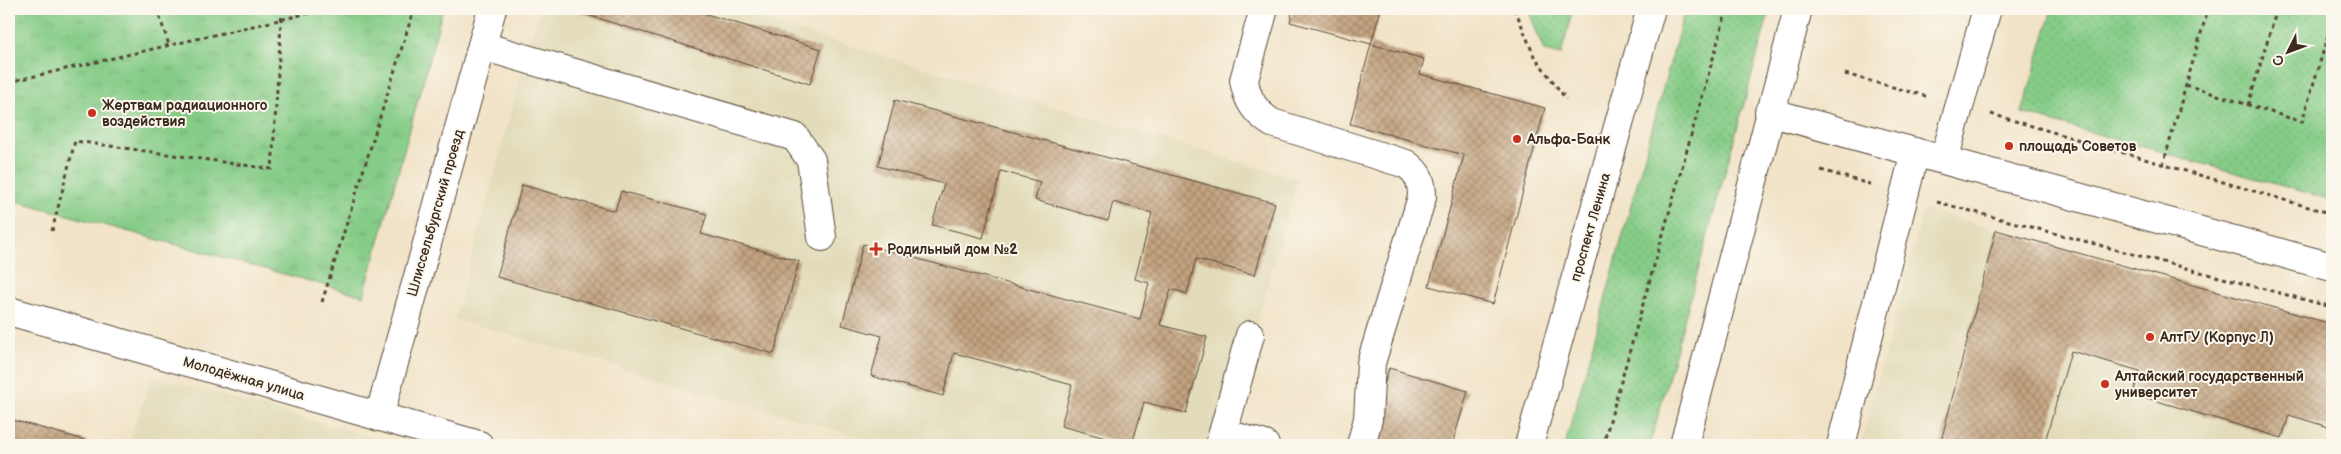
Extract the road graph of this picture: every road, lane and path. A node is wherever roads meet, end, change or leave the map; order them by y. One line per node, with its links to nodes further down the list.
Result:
1 (157, 9): 16 (path)
2 (282, 9): 14 (path)
3 (327, 9): 14 (path)
4 (414, 9): 34 (path)
5 (492, 9): 17 (street, Шлиссельбургский проезд)
6 (1264, 9): 42 (street)
7 (1515, 9): 21 (path)
8 (1651, 9): 43 (street, проспект Ленина)
9 (1727, 9): 44 (path)
10 (1798, 9): 24 (street)
11 (1987, 9): 22 (street)
12 (2208, 9): 20 (path)
13 (2277, 9): 23 (path)
14 (280, 20): 16 (path); 31 (path)
15 (2332, 22): 23 (path)
16 (170, 45): 19 (path)
17 (482, 46): 32 (street); 38 (street, Шлиссельбургский проезд)
18 (1846, 74): 22 (path)
19 (9, 82)
20 (2186, 85): 23 (path); 27 (path)
21 (1566, 99)
22 (1960, 105): 26 (street); 27 (path)
23 (2248, 105)
24 (1770, 112): 25 (street); 45 (street)
25 (1915, 152): 26 (street); 29 (street)
26 (1944, 160): 33 (street)
27 (2163, 165): 30 (path)
28 (1821, 170): 29 (path)
29 (1905, 194): 35 (path); 46 (street)
30 (2332, 214)
31 (52, 230)
32 (822, 237)
33 (2332, 267)
34 (322, 302)
35 (2332, 308)
36 (9, 310): 38 (street, Молодёжная улица)
37 (1250, 335): 39 (street)
38 (379, 417): 40 (street, Молодёжная улица)
39 (1222, 439): 41 (street)
40 (479, 445)
41 (1265, 445)
42 (1361, 445)
43 (1529, 445)
44 (1603, 445)
45 (1684, 445)
46 (1841, 445)

